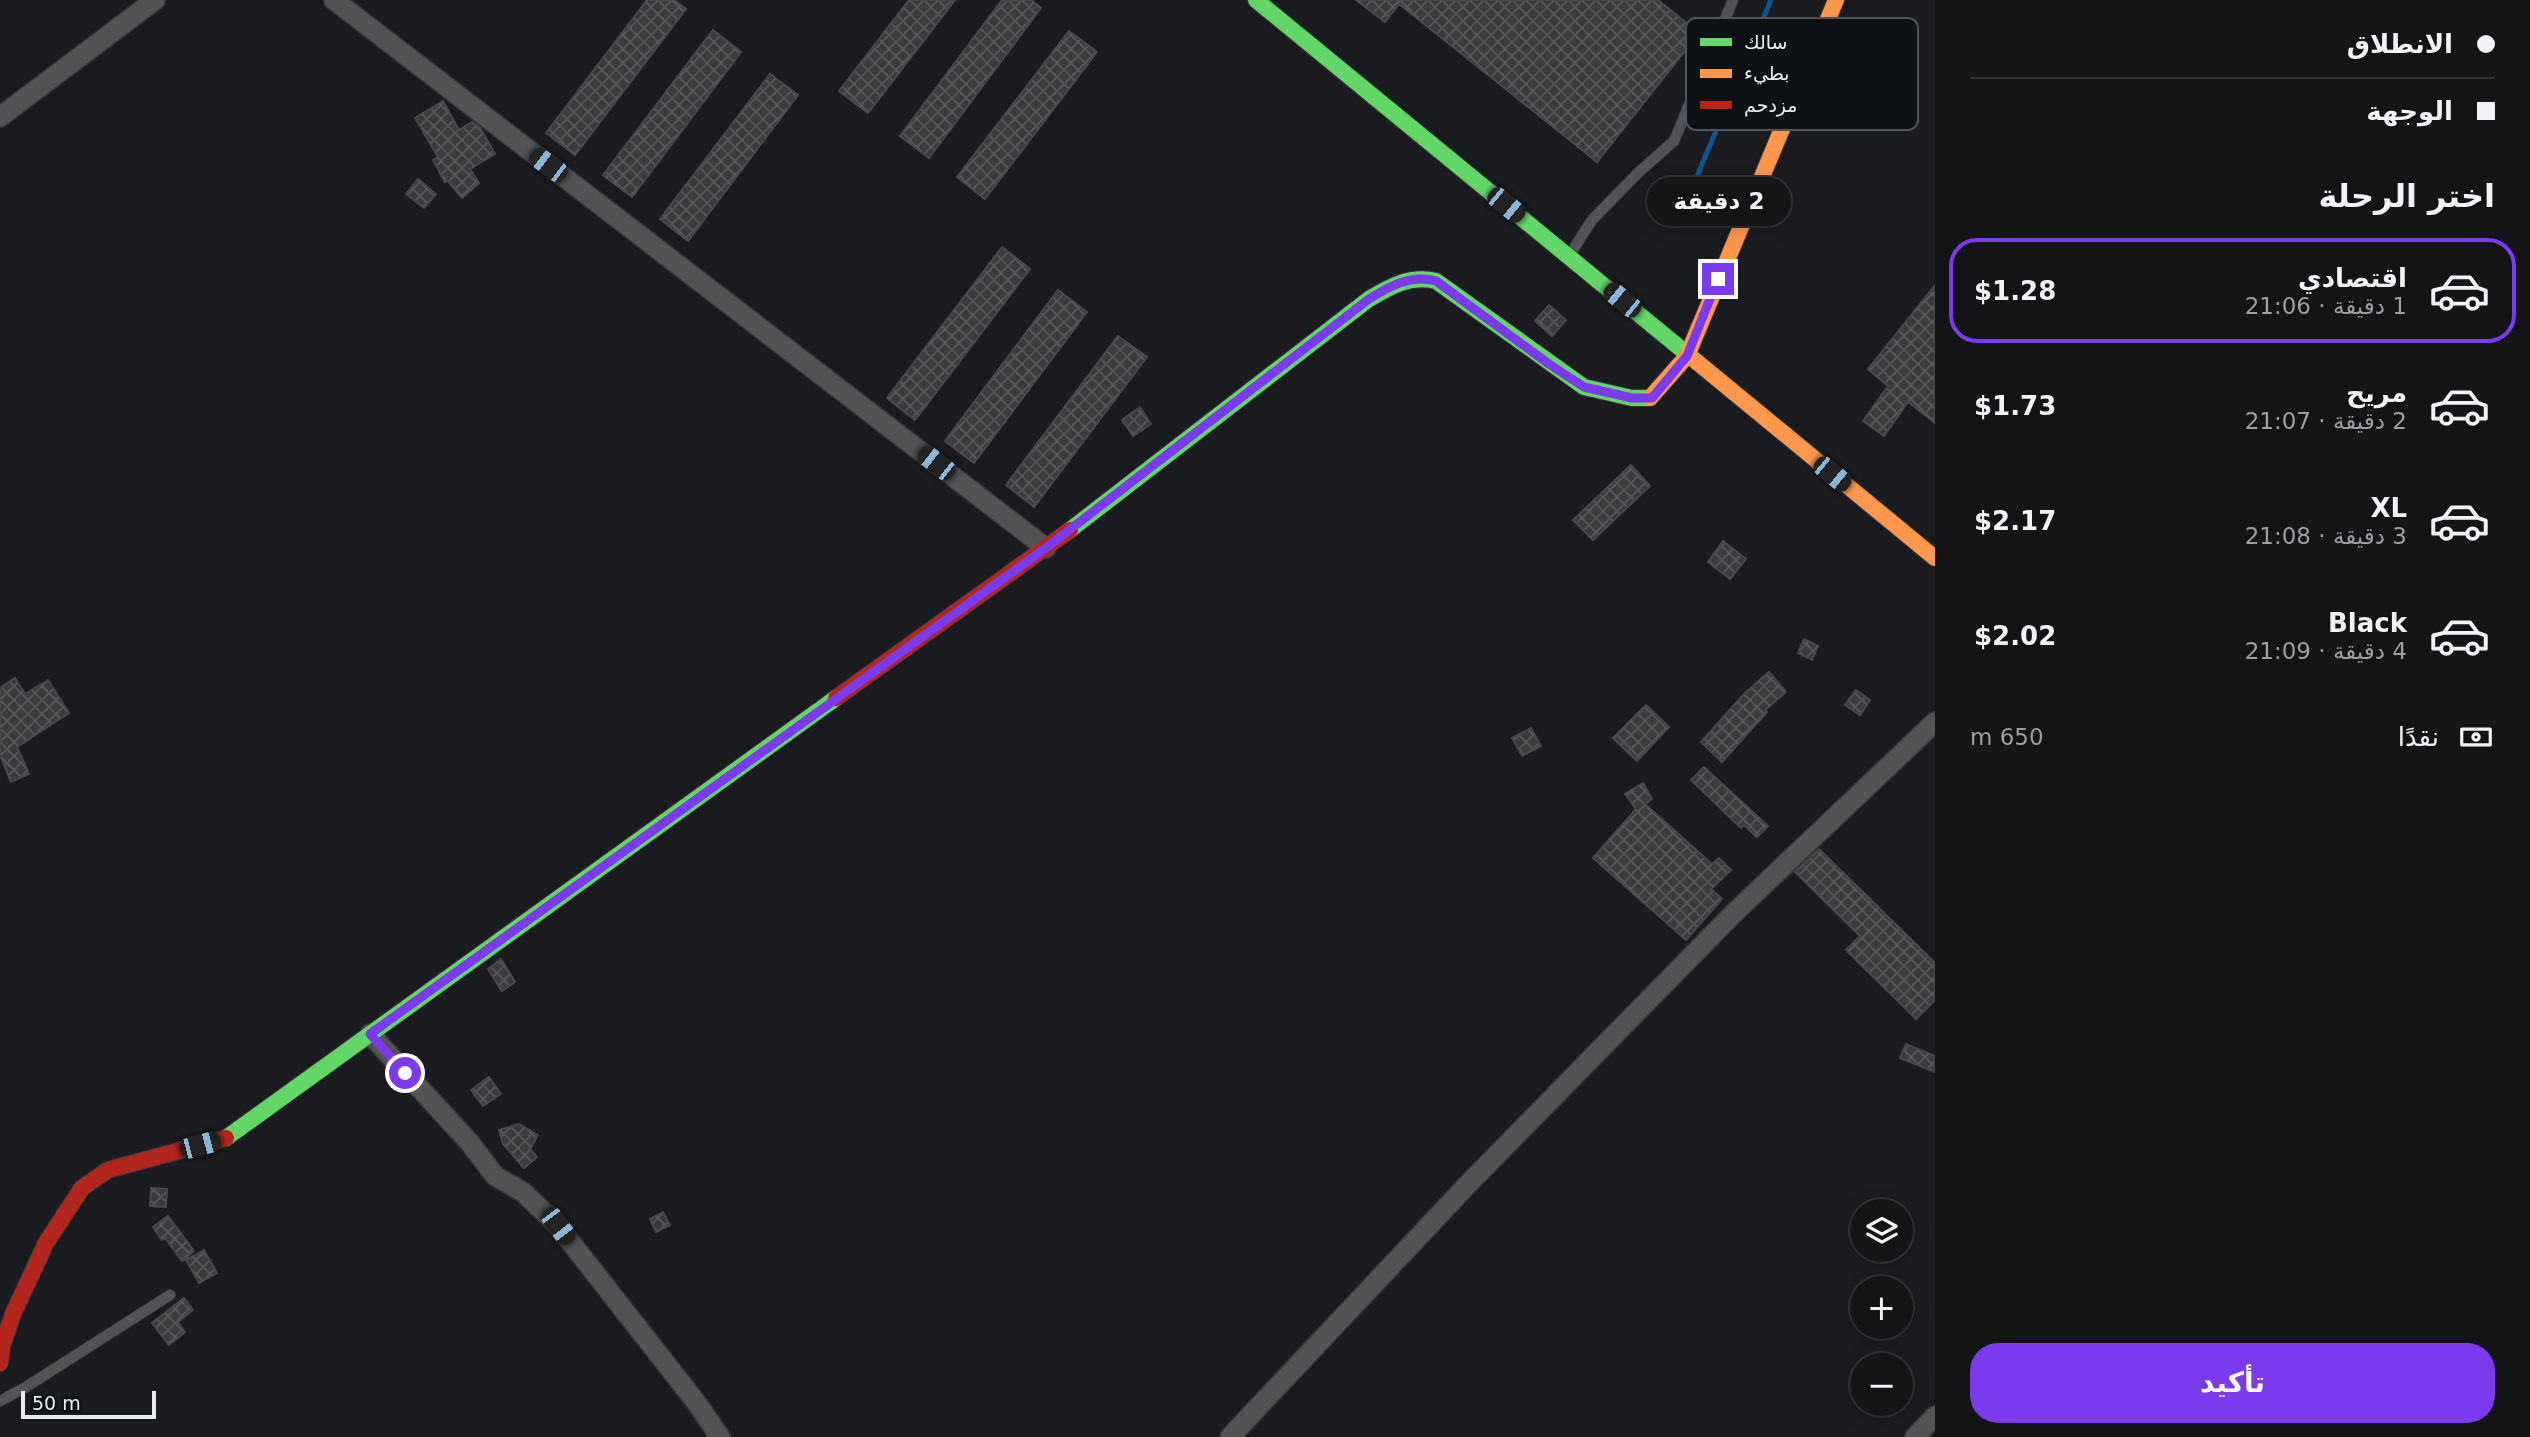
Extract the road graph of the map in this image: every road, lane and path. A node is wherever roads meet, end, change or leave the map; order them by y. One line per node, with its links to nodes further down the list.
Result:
1 (155, 0): 9 (street)
2 (334, 0): 13 (street)
3 (1256, 0): 11 (street)
4 (1733, 0): 6 (lane)
5 (1836, 0): 7 (street)
6 (1725, 18)
7 (1828, 18)
8 (1686, 112): 11 (lane)
9 (0, 117)
10 (1782, 130): 12 (street)
11 (1569, 257): 12 (street)
12 (1687, 356): 13 (street); 14 (street)
13 (1046, 548): 16 (street)
14 (1935, 558)
15 (1935, 722): 22 (street)
16 (370, 1034): 18 (street); 21 (street)
17 (170, 1295): 19 (lane)
18 (0, 1363)
19 (0, 1401)
20 (1935, 1416): 23 (street)
21 (720, 1437)
22 (1230, 1437)
23 (1915, 1437)

